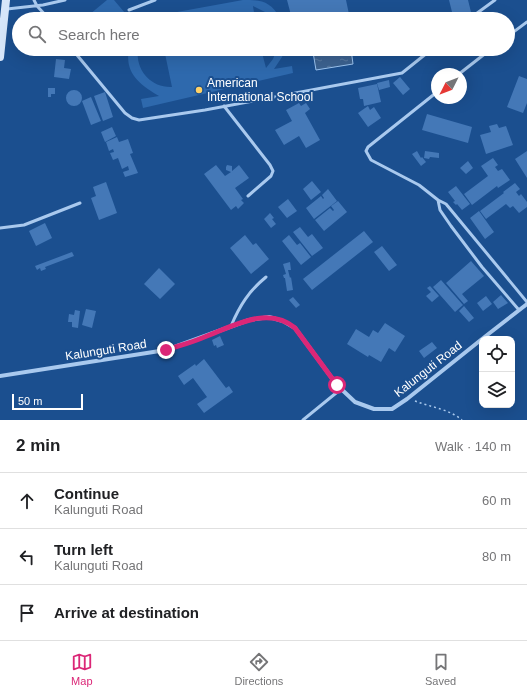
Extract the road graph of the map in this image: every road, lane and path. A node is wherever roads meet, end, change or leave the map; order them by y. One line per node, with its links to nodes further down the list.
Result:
1 (6, 0): 7 (main road)
2 (34, 0): 6 (lane)
3 (65, 0): 6 (lane)
4 (155, 0): 8 (lane)
5 (495, 0): 10 (lane)
6 (37, 6): 7 (lane); 9 (lane)
7 (5, 10): 16 (main road)
8 (129, 10)
9 (43, 12)
10 (479, 12)
11 (527, 22): 12 (lane)
12 (515, 31)
13 (78, 56): 19 (lane)
14 (423, 56): 19 (lane)
15 (482, 56): 17 (lane)
16 (0, 57)
17 (467, 68)
18 (431, 97): 21 (lane)
19 (224, 106): 20 (lane)
20 (248, 196)
21 (438, 200): 25 (lane); 26 (lane)
22 (80, 204): 23 (lane)
23 (0, 228)
24 (266, 277): 27 (lane)
25 (527, 303): 26 (street, Kalunguti Road)
26 (519, 310): 28 (street, Kalunguti Road)
27 (231, 326): 30 (street, Kalunguti Road); 31 (street, Kalunguti Road)
28 (486, 336)
29 (479, 341): 32 (street, Kalunguti Road)
30 (0, 376)
31 (342, 389): 32 (street, Kalunguti Road); 33 (lane)
32 (407, 399): 34 (path)
33 (304, 420)
34 (462, 420)

